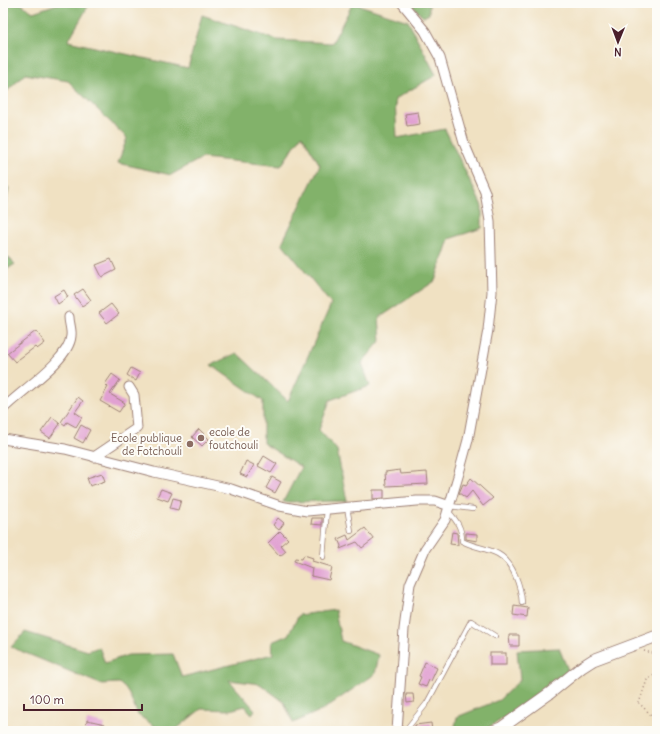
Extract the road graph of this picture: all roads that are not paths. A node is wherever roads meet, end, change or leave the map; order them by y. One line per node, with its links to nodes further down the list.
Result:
1 (402, 3): 8 (street)
2 (69, 317): 4 (street)
3 (129, 387): 6 (street)
4 (3, 409)
5 (3, 439): 6 (street)
6 (94, 457): 9 (street)
7 (347, 507): 8 (street); 9 (street); 11 (lane)
8 (449, 508): 10 (lane); 13 (lane); 16 (street)
9 (327, 509): 12 (lane)
10 (473, 509)
11 (351, 531)
12 (323, 557)
13 (522, 603)
14 (496, 636): 17 (lane)
15 (657, 636): 18 (street)
16 (397, 731)
17 (405, 731)
18 (493, 731)

